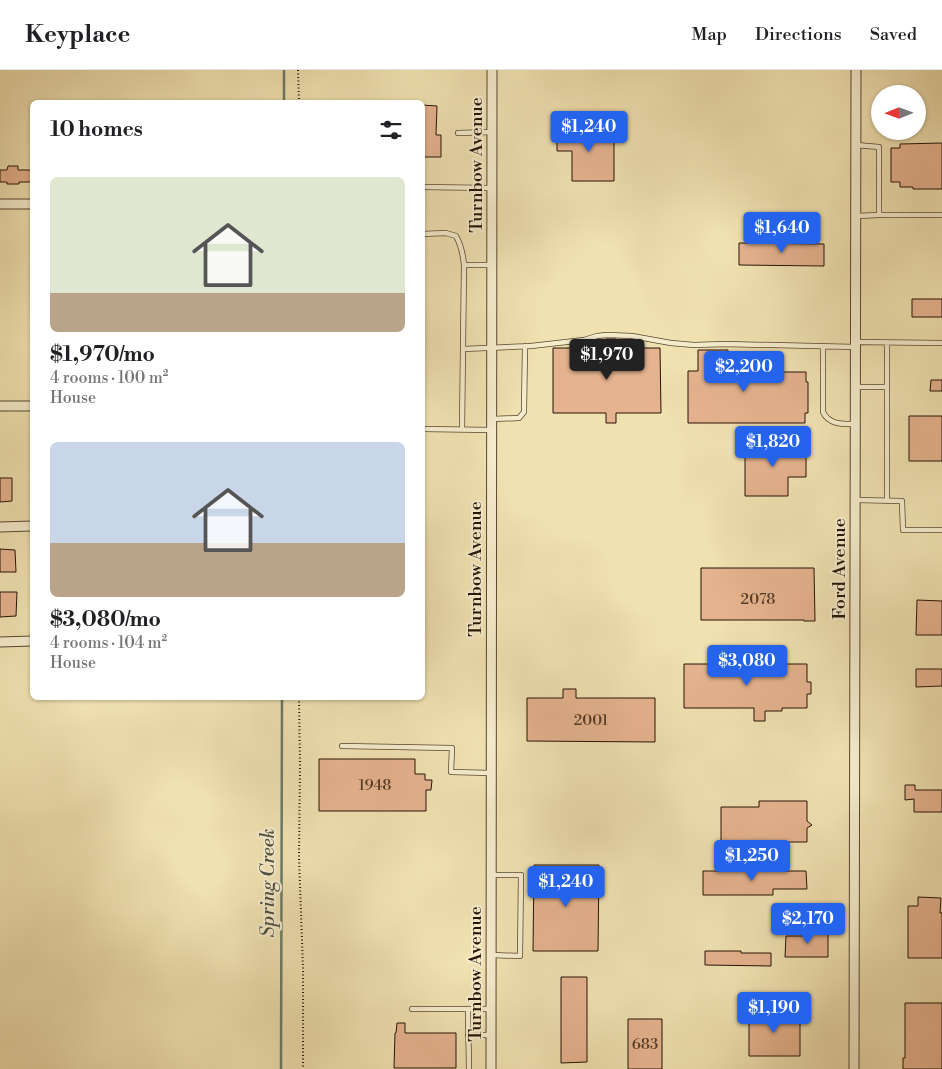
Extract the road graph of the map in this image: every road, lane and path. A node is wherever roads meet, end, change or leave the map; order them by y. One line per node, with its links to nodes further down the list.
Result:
1 (298, 70): 4 (path)
2 (492, 70): 5 (street, Turnbow Avenue)
3 (856, 70): 7 (street, Ford Avenue)
4 (299, 100)
5 (492, 132): 6 (lane); 9 (street, Turnbow Avenue)
6 (458, 133)
7 (856, 145): 12 (lane); 14 (street, Ford Avenue)
8 (425, 187): 9 (lane)
9 (492, 188): 17 (street, Turnbow Avenue)
10 (0, 204): 11 (street)
11 (30, 204)
12 (879, 215): 13 (lane); 14 (lane)
13 (942, 215)
14 (856, 216): 20 (street, Ford Avenue)
15 (425, 234): 16 (lane)
16 (464, 265): 17 (lane); 24 (lane)
17 (492, 265): 23 (street, Turnbow Avenue)
18 (887, 343): 19 (lane); 20 (lane); 26 (lane)
19 (942, 343)
20 (856, 345): 22 (lane); 25 (street, Ford Avenue)
21 (525, 346): 22 (lane); 23 (lane); 29 (lane)
22 (823, 346): 30 (lane)
23 (492, 348): 24 (lane); 29 (street, Turnbow Avenue)
24 (463, 349): 32 (lane)
25 (856, 387): 26 (lane); 30 (street, Ford Avenue)
26 (887, 387): 35 (lane)
27 (0, 406): 28 (street)
28 (30, 406)
29 (492, 419): 33 (street, Turnbow Avenue)
30 (856, 424): 34 (street, Ford Avenue)
31 (425, 429): 32 (lane)
32 (462, 429): 33 (lane)
33 (492, 430): 43 (street, Turnbow Avenue)
34 (856, 500): 35 (lane); 54 (street, Ford Avenue)
35 (887, 500): 38 (lane)
36 (30, 526): 37 (street)
37 (0, 527)
38 (942, 530)
39 (30, 641): 40 (street)
40 (0, 642)
41 (299, 700): 51 (path)
42 (342, 746): 43 (lane)
43 (491, 773): 44 (street, Turnbow Avenue)
44 (491, 875): 45 (street, Turnbow Avenue); 45 (lane)
45 (491, 955): 46 (street, Turnbow Avenue)
46 (491, 1008): 48 (lane); 50 (street, Turnbow Avenue)
47 (412, 1009): 48 (lane)
48 (468, 1009): 49 (lane)
49 (468, 1035): 50 (lane); 52 (lane)
50 (491, 1035): 53 (street, Turnbow Avenue)
51 (303, 1069)
52 (468, 1069)
53 (491, 1069)
54 (854, 1069)

